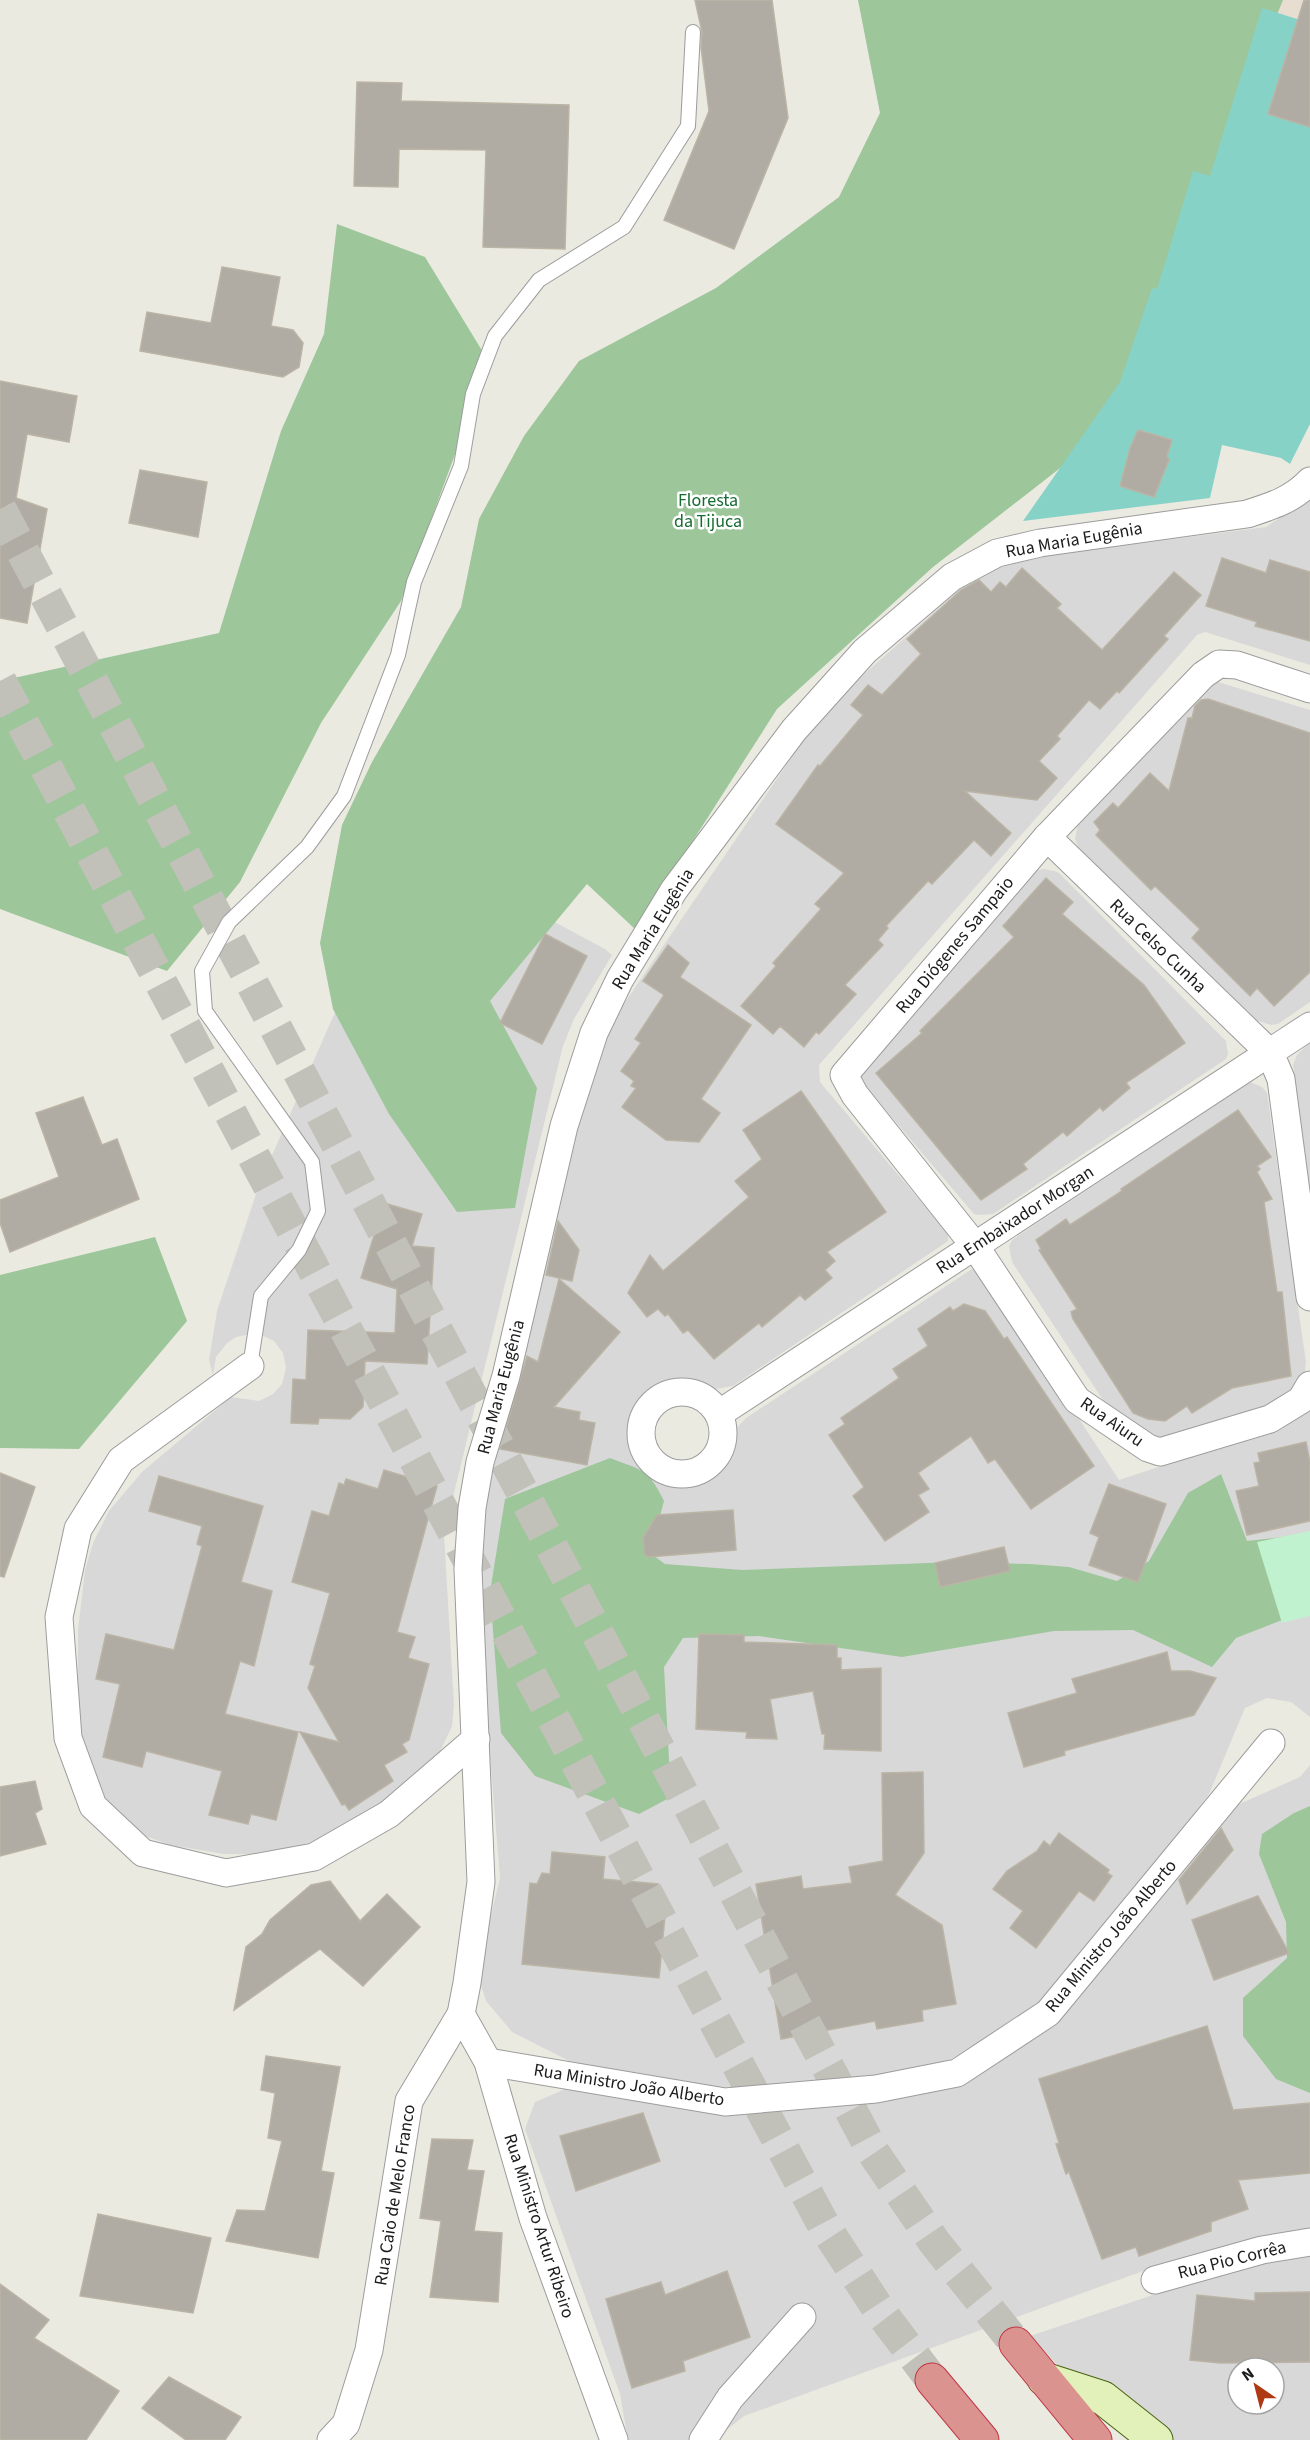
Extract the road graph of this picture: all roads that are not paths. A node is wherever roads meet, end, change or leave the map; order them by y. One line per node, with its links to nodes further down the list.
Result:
1 (693, 33): 9 (lane)
2 (1310, 481): 12 (street, Rua Maria Eugênia)
3 (1310, 688): 4 (street, Rua Diógenes Sampaio)
4 (1047, 837): 6 (street, Rua Celso Cunha); 7 (street, Rua Diógenes Sampaio)
5 (1310, 1026): 6 (street, Rua Embaixador Morgan)
6 (1269, 1053): 7 (street, Rua Embaixador Morgan); 8 (street)
7 (975, 1246): 10 (street, Rua Aiuru); 11 (street, Rua Embaixador Morgan)
8 (1310, 1297)
9 (250, 1366): 12 (street)
10 (1310, 1385)
11 (720, 1413)
12 (476, 1739): 14 (street, Rua Caio de Melo Franco)
13 (1271, 1743): 15 (street, Rua Ministro João Alberto)
14 (461, 2014): 15 (street, Rua Ministro Artur Ribeiro); 22 (street, Rua Caio de Melo Franco)
15 (488, 2062): 23 (street, Rua Ministro Artur Ribeiro)
16 (1310, 2242): 17 (street, Rua Pio Corrêa)
17 (1155, 2280)
18 (802, 2317): 24 (street)
19 (1016, 2344): 20 (highway)
20 (1044, 2379): 26 (highway); 27 (street)
21 (932, 2380): 25 (highway)
22 (331, 2440)
23 (614, 2440)
24 (703, 2440)
25 (982, 2440)
26 (1095, 2440)
27 (1156, 2440)

